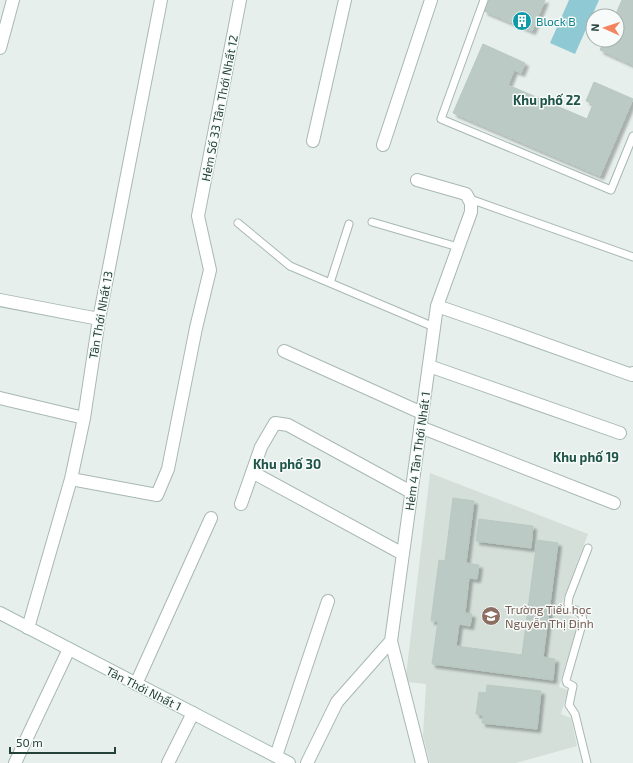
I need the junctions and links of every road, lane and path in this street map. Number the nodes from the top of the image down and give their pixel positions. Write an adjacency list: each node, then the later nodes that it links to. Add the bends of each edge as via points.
1 (13, 0): 7 (street)
2 (161, 0): 21 (street, Tân Thới Nhất 13)
3 (240, 0): 32 (street, Hẻm Số 33 Tân Thới Nhất 12, via 198,216 210,270 168,469 157,495)
4 (345, 0): 9 (street)
5 (431, 0): 10 (street)
6 (484, 0): 8 (lane, via 441,120 611,190)
7 (0, 48)
8 (633, 136)
9 (313, 141)
10 (384, 145)
11 (417, 180): 12 (street, via 466,194)
12 (470, 199): 16 (street, Hẻm 4 Tân Thới Nhất 1, via 471,212); 17 (lane)
13 (372, 222): 16 (lane)
14 (238, 223): 18 (lane, via 290,266)
15 (349, 224): 18 (lane)
16 (458, 247): 20 (street, Hẻm 4 Tân Thới Nhất 1)
17 (633, 257)
18 (330, 283): 22 (lane)
19 (0, 300): 21 (street)
20 (437, 306): 22 (street, Hẻm 4 Tân Thới Nhất 1); 25 (street)
21 (99, 319): 28 (street, Tân Thới Nhất 13)
22 (434, 328): 24 (street, Hẻm 4 Tân Thới Nhất 1)
23 (284, 351): 27 (street)
24 (429, 366): 27 (street, Hẻm 4 Tân Thới Nhất 1); 30 (street)
25 (633, 375)
26 (0, 398): 28 (street)
27 (422, 413): 29 (street, Hẻm 4 Tân Thới Nhất 1)
28 (84, 418): 32 (street, Tân Thới Nhất 13)
29 (420, 427): 33 (street, Hẻm 4 Tân Thới Nhất 1); 34 (street)
30 (620, 433)
31 (252, 472): 33 (street, via 261,447 275,423 288,425); 35 (street); 38 (street)
32 (71, 479): 41 (street, Tân Thới Nhất 13)
33 (412, 492): 38 (street, Hẻm 4 Tân Thới Nhất 1)
34 (614, 503)
35 (241, 504)
36 (211, 518): 44 (street)
37 (588, 548): 52 (lane, via 569,597 570,608 582,614 583,622 566,680 567,684 573,686 569,705 575,714)
38 (403, 554): 42 (street, Hẻm 4 Tân Thới Nhất 1)
39 (328, 600): 46 (street)
40 (0, 614): 41 (street, Tân Thới Nhất 1)
41 (28, 628): 43 (street, Tân Thới Nhất 1)
42 (391, 641): 50 (street, via 337,702); 51 (street, Hẻm 4 Tân Thới Nhất 1)
43 (69, 649): 44 (street, Tân Thới Nhất 1); 47 (street)
44 (136, 684): 45 (street, Tân Thới Nhất 1)
45 (193, 714): 46 (street, Tân Thới Nhất 1); 48 (street)
46 (276, 756): 49 (street, Tân Thới Nhất 1)
47 (15, 763)
48 (168, 763)
49 (289, 763)
50 (307, 763)
51 (422, 763)
52 (587, 763)

